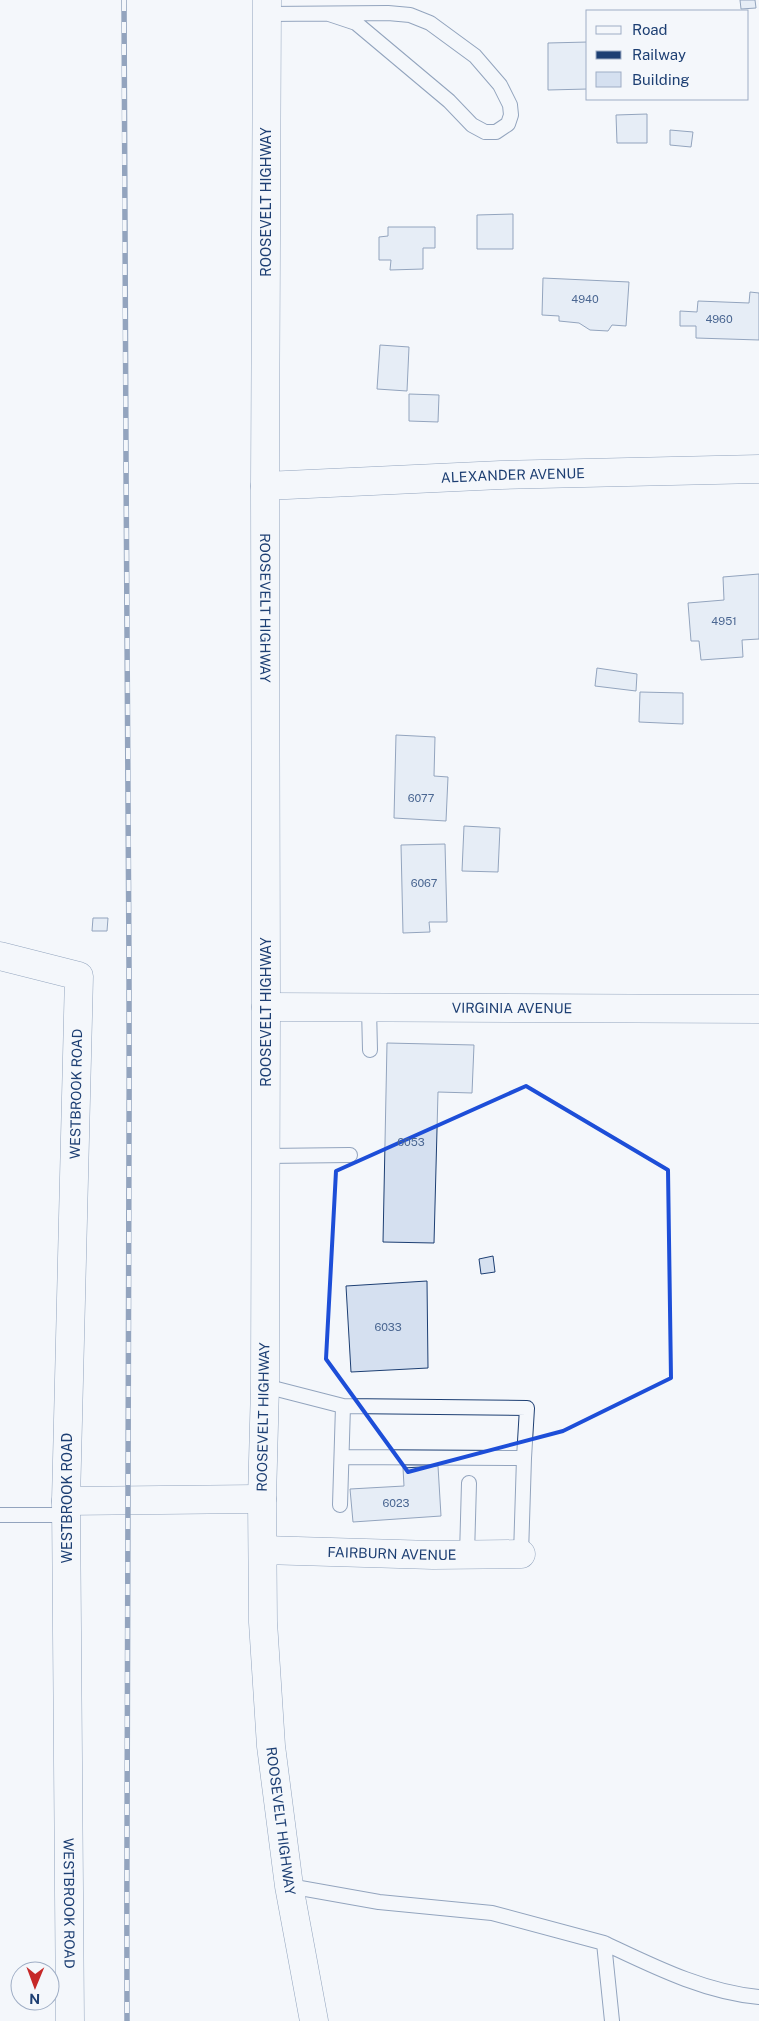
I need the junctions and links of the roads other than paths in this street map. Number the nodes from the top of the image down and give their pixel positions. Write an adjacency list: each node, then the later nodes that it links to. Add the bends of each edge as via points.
1 (267, 7): 2 (lane); 4 (street, ROOSEVELT HIGHWAY)
2 (330, 14): 2 (lane, via 410,15 430,24 475,56 500,85 510,105 508,124 496,132 485,132 472,125 449,101 356,23)
3 (759, 469): 4 (street, ALEXANDER AVENUE, via 501,475)
4 (265, 486): 6 (street, ROOSEVELT HIGHWAY)
5 (0, 956): 19 (street, WESTBROOK ROAD, via 79,976)
6 (266, 1007): 7 (street, VIRGINIA AVENUE); 11 (street, ROOSEVELT HIGHWAY)
7 (369, 1008): 8 (street, VIRGINIA AVENUE); 9 (lane)
8 (759, 1009)
9 (370, 1050)
10 (350, 1155): 11 (lane)
11 (266, 1156): 12 (street, ROOSEVELT HIGHWAY)
12 (265, 1386): 13 (lane); 17 (street, ROOSEVELT HIGHWAY)
13 (343, 1406): 14 (lane); 15 (lane, via 527,1408)
14 (342, 1457): 15 (lane); 18 (lane)
15 (524, 1458): 22 (lane)
16 (469, 1483): 23 (lane)
17 (262, 1499): 19 (street); 21 (street, ROOSEVELT HIGHWAY)
18 (340, 1505)
19 (66, 1508): 20 (lane); 27 (street, WESTBROOK ROAD)
20 (0, 1515)
21 (263, 1550): 23 (street, FAIRBURN AVENUE); 24 (street, ROOSEVELT HIGHWAY, via 263,1622 271,1746)
22 (521, 1554): 23 (street, FAIRBURN AVENUE)
23 (467, 1555)
24 (289, 1886): 25 (lane, via 379,1902 492,1913); 28 (street, ROOSEVELT HIGHWAY)
25 (604, 1942): 26 (lane, via 668,1973 739,1995); 29 (lane)
26 (759, 1997)
27 (70, 2021)
28 (314, 2021)
29 (612, 2021)

